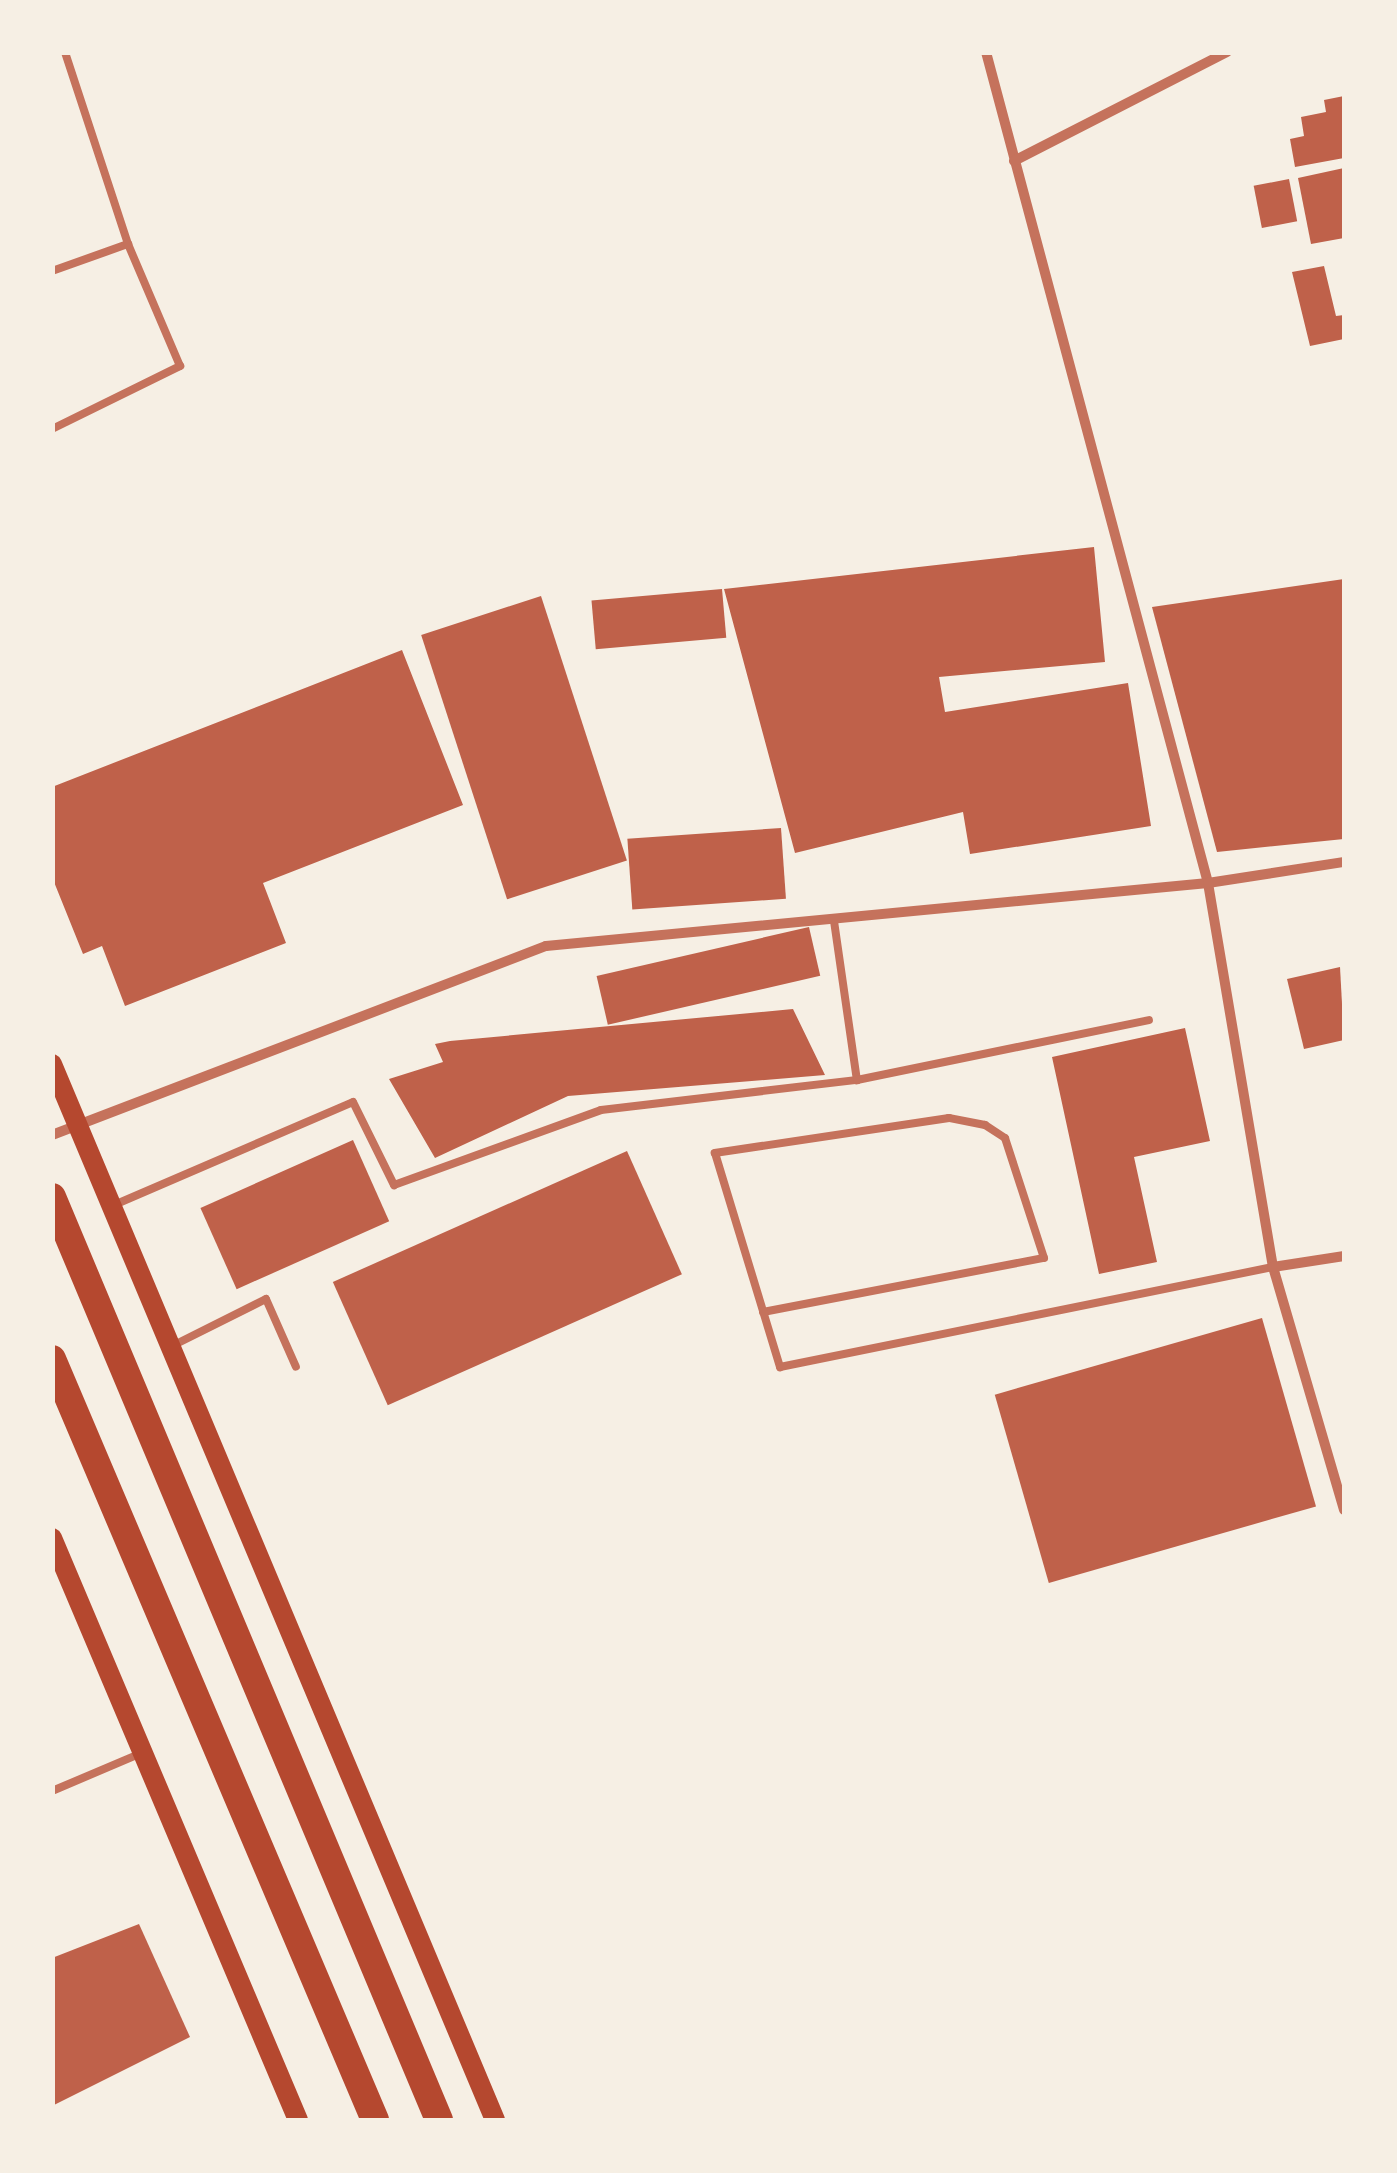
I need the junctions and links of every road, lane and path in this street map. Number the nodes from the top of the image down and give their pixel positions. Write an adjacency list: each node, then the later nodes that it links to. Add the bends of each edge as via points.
1 (65, 52): 5 (lane)
2 (986, 52): 4 (street)
3 (1227, 52): 4 (street)
4 (1014, 161): 9 (street)
5 (128, 244): 6 (lane); 7 (lane, via 180,366)
6 (52, 271)
7 (52, 429)
8 (1344, 862): 9 (street)
9 (1208, 883): 10 (street); 19 (street)
10 (834, 920): 13 (lane); 14 (street, via 546,946)
11 (1150, 1020): 13 (lane)
12 (52, 1064): 14 (main road)
13 (857, 1080): 17 (lane, via 601,1110 394,1185 353,1102)
14 (76, 1126): 15 (street); 17 (main road)
15 (52, 1135)
16 (52, 1197): 30 (highway)
17 (110, 1207): 21 (main road)
18 (1344, 1256): 19 (street)
19 (1273, 1267): 20 (lane, via 780,1367); 24 (street)
20 (763, 1312): 20 (lane, via 715,1153 949,1118 984,1124 1005,1138 1044,1258)
21 (168, 1348): 23 (lane, via 266,1298); 31 (main road)
22 (52, 1359): 29 (highway)
23 (296, 1367)
24 (1344, 1510)
25 (52, 1538): 26 (main road)
26 (139, 1754): 27 (lane); 28 (main road)
27 (52, 1791)
28 (298, 2120)
29 (375, 2120)
30 (439, 2120)
31 (495, 2120)

